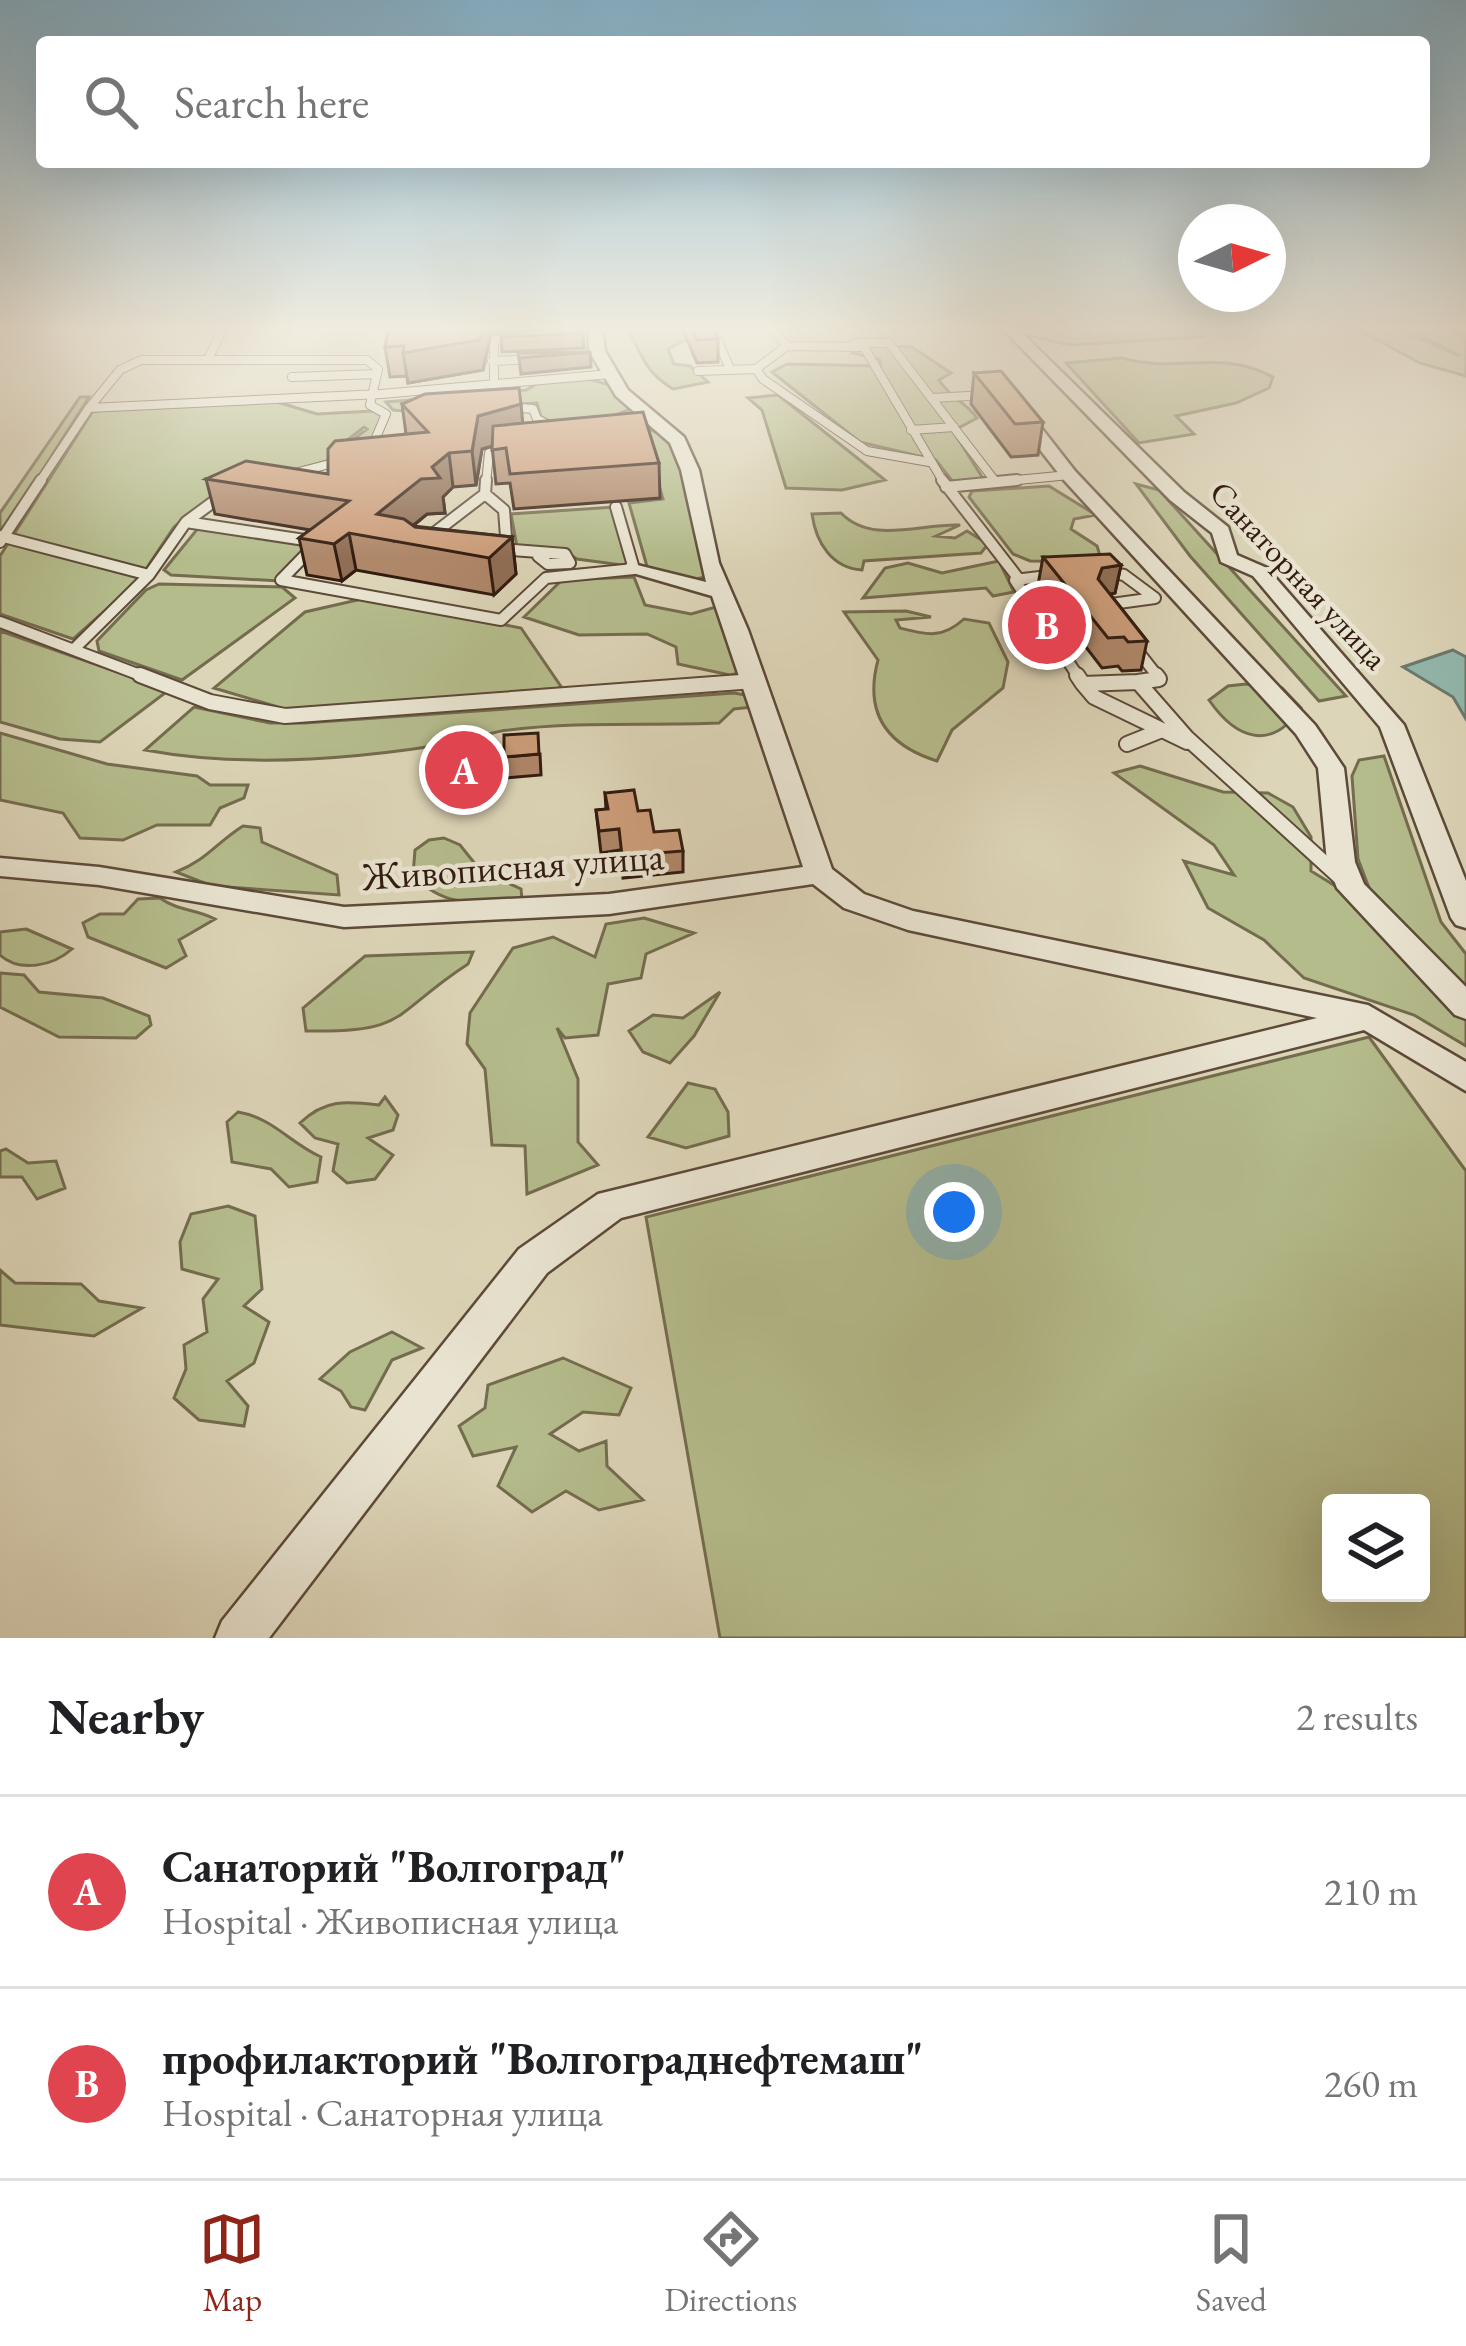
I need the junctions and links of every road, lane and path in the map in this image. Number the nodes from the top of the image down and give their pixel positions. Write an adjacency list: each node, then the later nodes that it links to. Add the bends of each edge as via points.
1 (92, 404): 10 (lane)
2 (161, 404): 10 (lane)
3 (370, 404): 13 (lane)
4 (632, 404): 39 (street, via 645,423 678,441)
5 (803, 404): 20 (lane, via 859,447)
6 (897, 404): 17 (lane)
7 (937, 404): 16 (lane)
8 (1012, 404): 21 (street)
9 (1086, 404): 51 (street, Санаторная улица, via 1221,531 1228,558 1260,572 1392,725)
10 (89, 408): 29 (lane)
11 (500, 408): 15 (lane, via 533,409)
12 (409, 412): 13 (lane)
13 (386, 414): 22 (lane, via 369,450)
14 (572, 427): 15 (lane)
15 (550, 428): 18 (lane)
16 (954, 428): 17 (lane); 23 (lane)
17 (911, 430): 20 (lane)
18 (540, 442)
19 (523, 445): 26 (lane, via 489,453)
20 (929, 462): 24 (lane)
21 (1069, 475): 23 (lane); 50 (street, via 1306,730 1330,768)
22 (272, 480)
23 (995, 482): 24 (lane)
24 (946, 487): 38 (lane)
25 (229, 492): 28 (lane)
26 (485, 494): 31 (lane, via 507,511); 32 (lane, via 416,547)
27 (616, 506): 34 (lane, via 634,569)
28 (186, 522): 34 (lane, via 318,542 281,580 501,620 545,578); 37 (lane)
29 (1, 538): 37 (lane)
30 (485, 546): 31 (lane)
31 (512, 551): 33 (lane); 34 (lane)
32 (422, 554)
33 (496, 566)
34 (624, 570): 39 (street)
35 (1089, 572): 43 (lane, via 1113,570 1152,591 1155,598 1102,605 1160,679)
36 (1065, 574): 38 (lane)
37 (149, 575): 41 (lane)
38 (1018, 578): 44 (lane)
39 (721, 592): 42 (street)
40 (0, 622): 41 (lane)
41 (74, 649): 42 (lane, via 210,702 285,716)
42 (754, 681): 49 (street)
43 (1138, 682): 44 (lane); 47 (lane)
44 (1083, 684): 45 (lane)
45 (1162, 730): 46 (lane); 47 (lane)
46 (1127, 744)
47 (1196, 746): 50 (lane)
48 (0, 867): 49 (street, Живописная улица, via 344,917 609,904)
49 (819, 874): 53 (street, via 854,902 908,920)
50 (1351, 887): 52 (street)
51 (1466, 918)
52 (1466, 1007)
53 (1367, 1017): 54 (street); 55 (street, via 611,1205 533,1261)
54 (1466, 1078)
55 (238, 1638)

